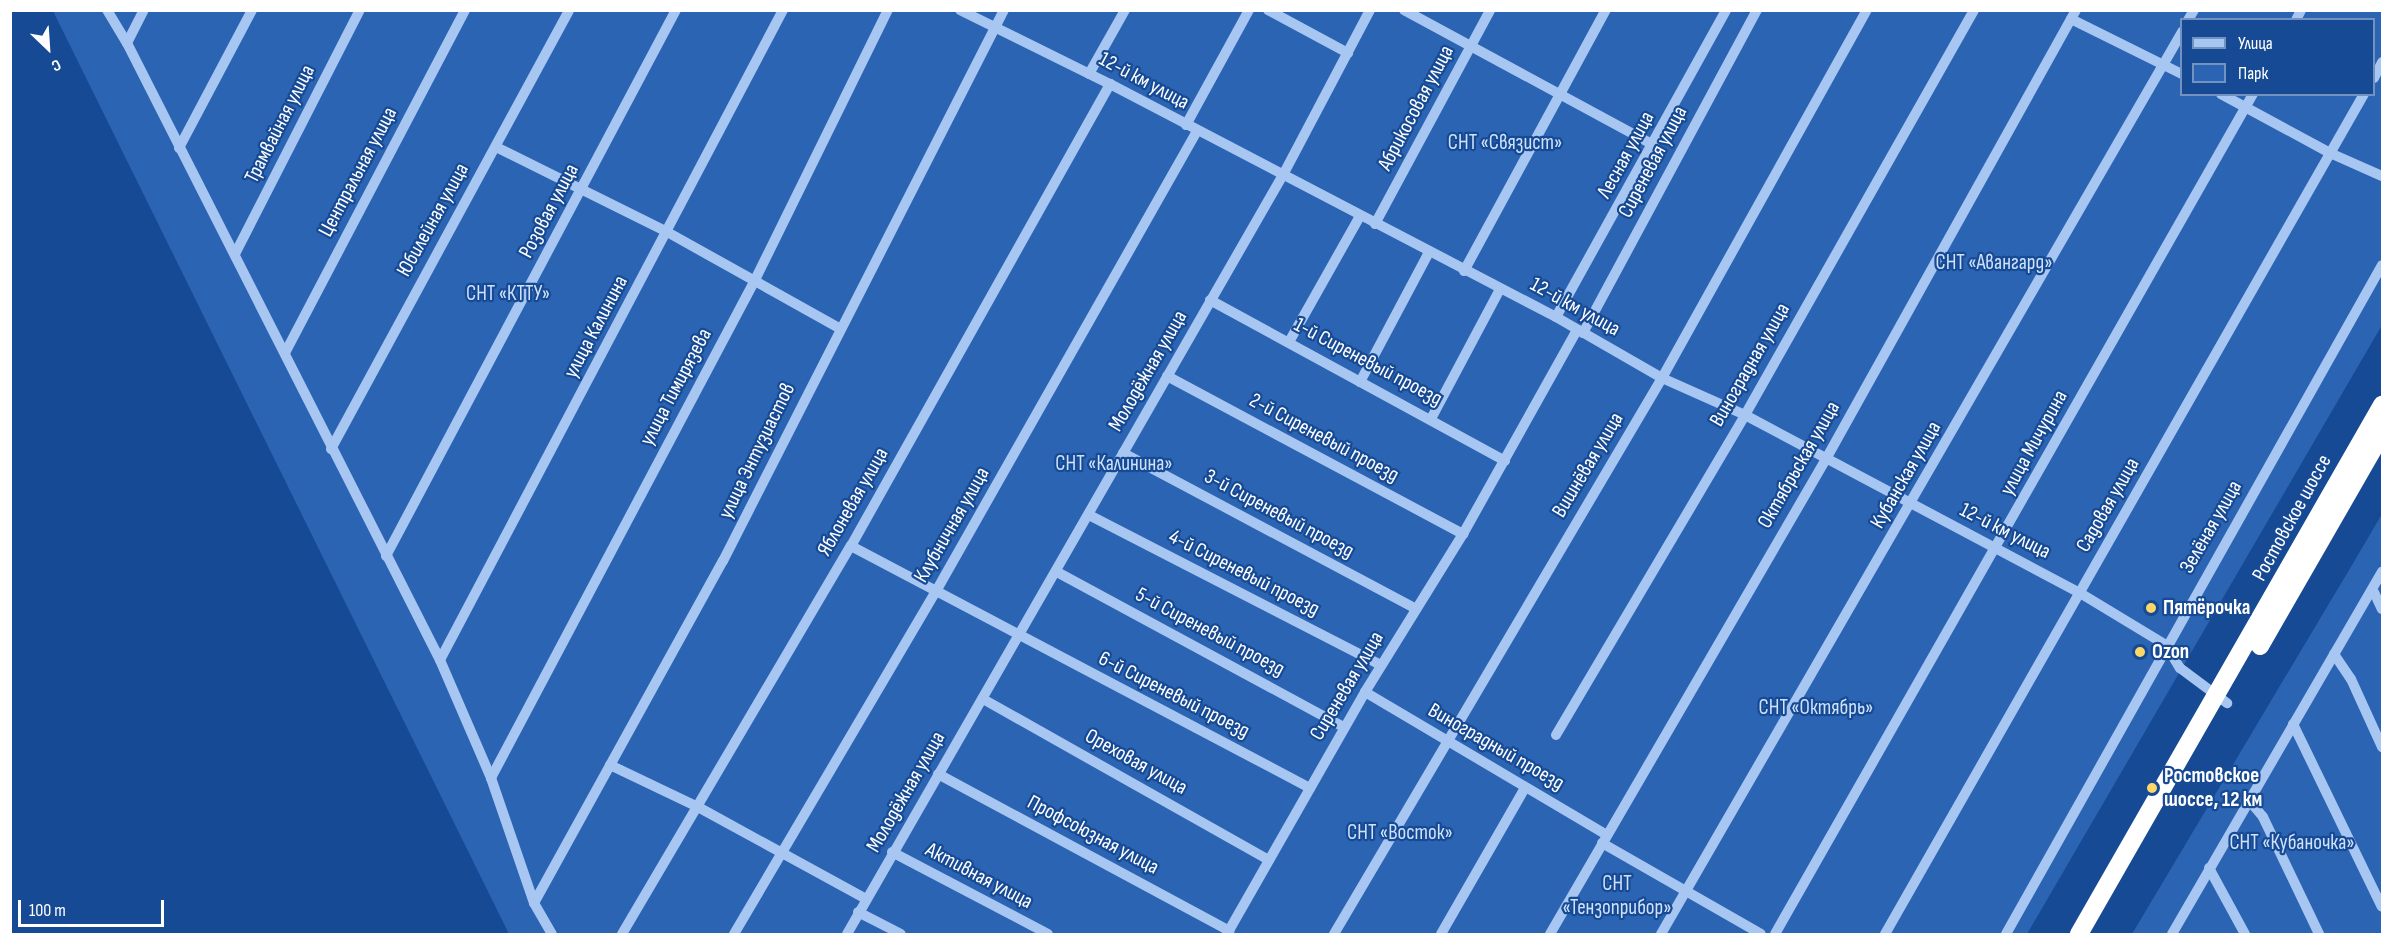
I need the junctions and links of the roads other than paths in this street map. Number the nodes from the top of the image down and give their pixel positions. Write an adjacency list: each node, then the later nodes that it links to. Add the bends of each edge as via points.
1 (107, 10): 27 (street)
2 (144, 10): 27 (street)
3 (252, 10): 43 (street)
4 (360, 10): 52 (street, Трамвайная улица)
5 (465, 10): 62 (street, Центральная улица)
6 (569, 10): 42 (street, Юбилейная улица)
7 (676, 10): 47 (street, Розовая улица)
8 (783, 10): 50 (street, улица Калинина)
9 (888, 10): 55 (street, улица Тимирязева)
10 (960, 10): 23 (street, 12-й км улица)
11 (1004, 10): 25 (street, улица Энтузиастов)
12 (1125, 10): 32 (street)
13 (1249, 10): 39 (street)
14 (1268, 10): 29 (street)
15 (1370, 10): 29 (street, Молодёжная улица)
16 (1404, 10): 28 (street)
17 (1490, 10): 28 (street, Абрикосовая улица)
18 (1606, 10): 34 (street)
19 (1726, 10): 41 (street, Лесная улица)
20 (1757, 10): 60 (street, Сиреневая улица)
21 (1868, 10): 64 (street, Вишнёвая улица)
22 (1974, 10): 67 (street, Виноградная улица)
23 (973, 14): 25 (street, 12-й км улица)
24 (2073, 15): 30 (street); 72 (street, Октябрьская улица)
25 (994, 30): 32 (street, 12-й км улица); 59 (street, улица Энтузиастов)
26 (2180, 34): 30 (street, Кубанская улица)
27 (127, 43): 43 (street)
28 (1472, 45): 34 (street); 49 (street, Абрикосовая улица)
29 (1348, 53): 45 (street, Молодёжная улица)
30 (2163, 64): 31 (street); 74 (street, Кубанская улица)
31 (2180, 73)
32 (1089, 74): 33 (street, 12-й км улица)
33 (1110, 84): 39 (street, 12-й км улица); 77 (street, Яблоневая улица)
34 (1560, 96): 41 (street); 54 (street)
35 (2225, 96): 38 (street)
36 (2252, 96): 38 (street, улица Мичурина)
37 (2363, 96): 44 (street, Садовая улица)
38 (2246, 107): 44 (street); 78 (street, улица Мичурина)
39 (1186, 125): 40 (street, 12-й км улица)
40 (1197, 131): 45 (street, 12-й км улица); 83 (street, Клубничная улица)
41 (1654, 146): 58 (street, Лесная улица)
42 (496, 147): 47 (street); 70 (street, Юбилейная улица)
43 (180, 148): 52 (street)
44 (2330, 153): 46 (street); 84 (street, Садовая улица)
45 (1283, 176): 48 (street, 12-й км улица); 57 (street, Молодёжная улица)
46 (2382, 176)
47 (582, 191): 50 (street); 79 (street, Розовая улица)
48 (1360, 216): 49 (street, 12-й км улица); 61 (street)
49 (1375, 224): 51 (street, 12-й км улица)
50 (669, 233): 55 (street); 90 (street, улица Калинина)
51 (1429, 252): 54 (street, 12-й км улица); 65 (street)
52 (235, 254): 62 (street)
53 (2382, 265): 88 (street, Зелёная улица)
54 (1464, 271): 56 (street, 12-й км улица)
55 (754, 282): 59 (street); 102 (street, улица Тимирязева)
56 (1500, 289): 58 (street, 12-й км улица); 68 (street)
57 (1210, 300): 61 (street, 1-й Сиреневый проезд); 63 (street, Молодёжная улица)
58 (1556, 317): 60 (street, 12-й км улица)
59 (839, 328): 100 (street, улица Энтузиастов, via 723,561)
60 (1580, 331): 64 (street, 12-й км улица); 73 (street, Сиреневая улица)
61 (1289, 342): 65 (street, 1-й Сиреневый проезд)
62 (285, 352): 70 (street)
63 (1167, 376): 71 (street, Молодёжная улица); 76 (street, 2-й Сиреневый проезд)
64 (1662, 378): 67 (street, 12-й км улица); 98 (street, Вишнёвая улица)
65 (1360, 382): 68 (street, 1-й Сиреневый проезд)
66 (2382, 405): 94 (highway, Ростовское шоссе)
67 (1745, 415): 72 (street, 12-й км улица); 97 (street, Виноградная улица)
68 (1432, 417): 73 (street, 1-й Сиреневый проезд)
69 (2382, 434): 94 (highway, Ростовское шоссе)
70 (331, 449): 79 (street)
71 (1124, 453): 75 (street, Молодёжная улица); 85 (street, 3-й Сиреневый проезд)
72 (1826, 459): 74 (street, 12-й км улица); 107 (street, Октябрьская улица)
73 (1505, 461): 76 (street, Сиреневая улица)
74 (1912, 505): 78 (street, 12-й км улица); 112 (street, Кубанская улица)
75 (1089, 515): 80 (street, Молодёжная улица); 91 (street, 4-й Сиреневый проезд)
76 (1463, 534): 85 (street, Сиреневая улица)
77 (851, 546): 83 (street, 6-й Сиреневый проезд); 106 (street, Яблоневая улица)
78 (1997, 549): 84 (street, 12-й км улица); 129 (street, улица Мичурина)
79 (386, 556): 90 (street)
80 (1057, 572): 87 (street, Молодёжная улица); 96 (street, 5-й Сиреневый проезд)
81 (2382, 572): 82 (street)
82 (2373, 590): 86 (street); 89 (street)
83 (935, 593): 87 (street, 6-й Сиреневый проезд); 109 (street, Клубничная улица)
84 (2080, 593): 88 (street, 12-й км улица); 130 (street, Садовая улица)
85 (1416, 609): 91 (street, Сиреневая улица)
86 (2382, 609)
87 (1020, 638): 93 (street, Молодёжная улица); 103 (street, 6-й Сиреневый проезд)
88 (2166, 645): 94 (street, via 2181,668); 131 (street, Зелёная улица)
89 (2334, 654): 95 (street); 99 (street)
90 (440, 660): 102 (street)
91 (1381, 665): 92 (street, Сиреневая улица)
92 (1365, 692): 96 (street, Сиреневая улица); 98 (street, Виноградный проезд)
93 (983, 699): 101 (street, Молодёжная улица); 110 (street, Ореховая улица)
94 (2222, 700): 132 (highway, Ростовское шоссе); 133 (highway, Ростовское шоссе)
95 (2293, 724): 105 (street); 115 (street)
96 (1344, 727): 103 (street, Сиреневая улица)
97 (1556, 735)
98 (1447, 742): 104 (street, Виноградный проезд); 124 (street, Вишнёвая улица)
99 (2382, 747)
100 (610, 765): 106 (street); 114 (street, улица Энтузиастов)
101 (938, 774): 108 (street, Молодёжная улица); 117 (street, Профсоюзная улица)
102 (491, 778): 114 (street)
103 (1310, 788): 110 (street, Сиреневая улица)
104 (1525, 788): 107 (street, Виноградный проезд); 125 (street)
105 (2248, 799): 111 (street); 136 (street, via 2263,817)
106 (698, 807): 109 (street); 119 (street, Яблоневая улица)
107 (1604, 839): 112 (street, Виноградный проезд); 126 (street, Октябрьская улица)
108 (892, 852): 113 (street, Молодёжная улица); 123 (street, Активная улица)
109 (782, 854): 113 (street); 120 (street, Клубничная улица)
110 (1269, 860): 117 (street, Сиреневая улица)
111 (2209, 868): 134 (street); 135 (street)
112 (1687, 891): 127 (street, Кубанская улица); 128 (street, Виноградный проезд)
113 (866, 899): 116 (street, Молодёжная улица)
114 (534, 903): 118 (street)
115 (2382, 907)
116 (858, 912): 121 (street, Молодёжная улица); 122 (street)
117 (1228, 933)
118 (552, 934)
119 (622, 934)
120 (734, 934)
121 (847, 934)
122 (901, 934)
123 (1048, 934)
124 (1334, 934)
125 (1441, 934)
126 (1550, 934)
127 (1661, 934)
128 (1761, 934)
129 (1775, 934)
130 (1885, 934)
131 (2006, 934)
132 (2079, 934)
133 (2093, 934)
134 (2172, 934)
135 (2244, 934)
136 (2319, 934)

